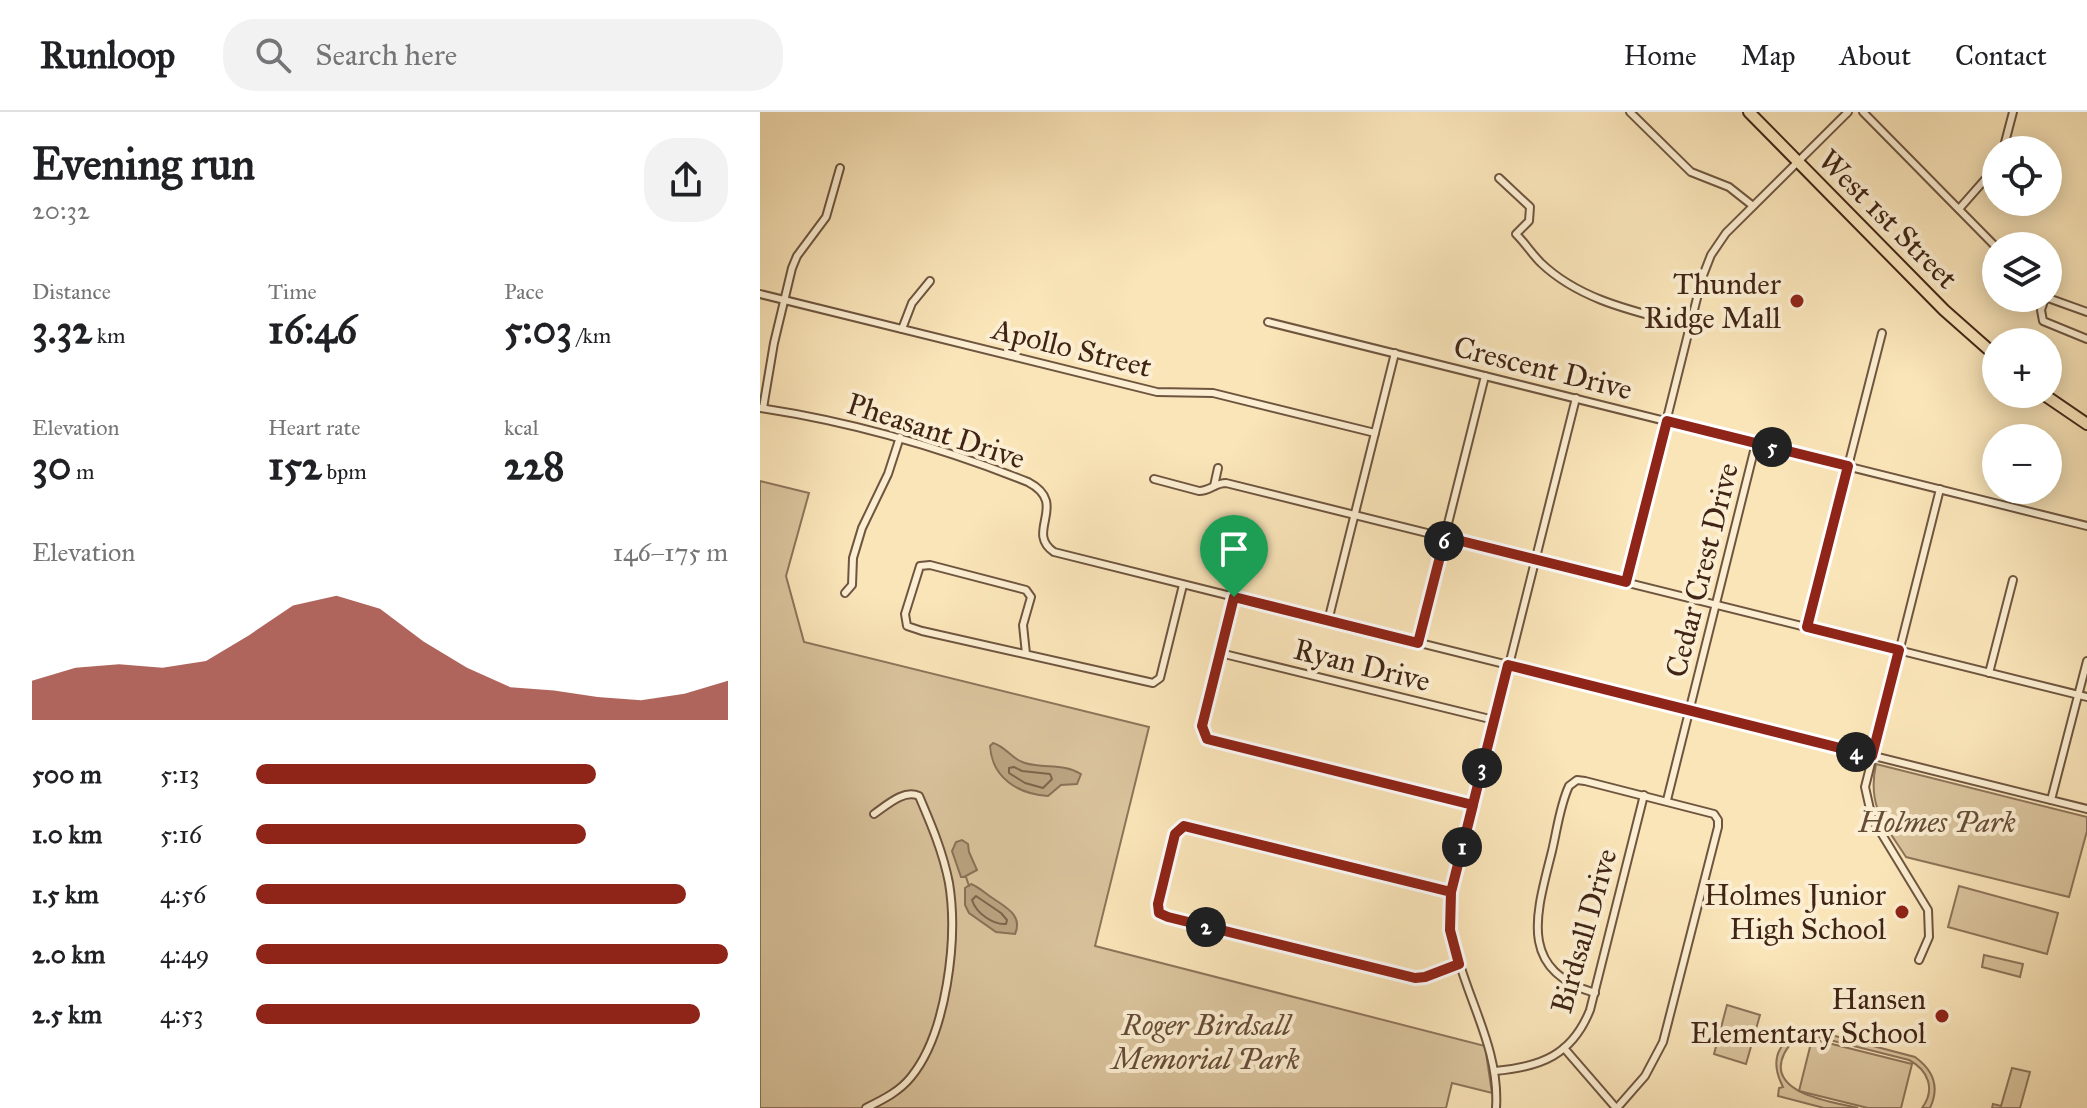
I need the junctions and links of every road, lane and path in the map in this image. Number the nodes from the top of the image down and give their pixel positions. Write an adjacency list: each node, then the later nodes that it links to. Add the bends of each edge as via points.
1 (1630, 112): 11 (street, via 1691,172 1729,187)
2 (1749, 112): 7 (main road, West 1st Street)
3 (1848, 112): 7 (street)
4 (1863, 112): 12 (street)
5 (2013, 112): 6 (street)
6 (2007, 136)
7 (1799, 162): 11 (street); 25 (main road, West 1st Street)
8 (840, 168): 16 (street, via 831,206 797,256)
9 (1499, 178): 21 (street, via 1530,207 1529,221 1516,234 1542,264 1594,297)
10 (1982, 183): 12 (street)
11 (1753, 206): 21 (street, via 1711,255)
12 (1959, 209): 13 (street)
13 (1982, 233)
14 (930, 281): 22 (street, via 912,303)
15 (760, 294): 16 (street, Apollo Street)
16 (784, 300): 22 (street, Apollo Street); 30 (street)
17 (2062, 303): 19 (street)
18 (2041, 312): 24 (street, via 2043,321)
19 (2087, 312)
20 (1268, 322): 26 (street, Crescent Drive)
21 (1690, 326): 31 (street)
22 (902, 329): 33 (street, Apollo Street, via 1157,392 1213,393)
23 (1882, 333): 36 (street)
24 (2087, 339)
25 (1982, 344)
26 (1395, 353): 27 (street, Crescent Drive); 33 (street)
27 (1485, 376): 28 (street, Crescent Drive); 43 (street)
28 (1576, 398): 31 (street, Crescent Drive); 44 (street)
29 (2062, 407): 32 (main road)
30 (761, 408): 34 (street, Pheasant Drive)
31 (1667, 421): 35 (street, Crescent Drive); 46 (street)
32 (2087, 424)
33 (1375, 433): 41 (street)
34 (900, 437): 47 (street, Pheasant Drive, via 1037,487 1048,504 1045,544 1054,552); 48 (street, via 862,528 852,585)
35 (1756, 443): 36 (street, Crescent Drive); 50 (street, Cedar Crest Drive)
36 (1848, 466): 40 (street, Crescent Drive); 52 (street)
37 (1218, 468): 39 (street)
38 (1154, 479): 39 (street, via 1199,491)
39 (1214, 486): 41 (street, via 1226,483)
40 (1940, 489): 42 (street, Crescent Drive); 54 (street)
41 (1354, 515): 43 (street); 51 (street)
42 (2087, 526)
43 (1445, 537): 44 (street); 53 (street)
44 (1535, 560): 46 (street); 58 (street)
45 (2013, 580): 59 (street)
46 (1626, 582): 50 (street)
47 (1183, 585): 49 (street); 56 (street, via 1157,682)
48 (845, 593)
49 (1234, 597): 51 (street); 55 (street)
50 (1716, 605): 52 (street); 62 (street, Cedar Crest Drive)
51 (1328, 621): 53 (street)
52 (1807, 627): 54 (street)
53 (1418, 643): 58 (street)
54 (1899, 650): 59 (street); 64 (street)
55 (1220, 653): 63 (street, Ryan Drive); 68 (street, via 1202,726 1203,735 1212,741)
56 (1026, 654): 56 (street, via 1023,625 1031,597 1026,590 920,566 905,614 907,626)
57 (2087, 661): 60 (street)
58 (1508, 665): 62 (street); 63 (street)
59 (1989, 673): 60 (street)
60 (2078, 695): 61 (street); 67 (street)
61 (2087, 697)
62 (1689, 711): 64 (street); 66 (street, Cedar Crest Drive)
63 (1494, 720): 68 (street)
64 (1872, 756): 67 (street); 72 (street, via 1865,787 1869,810 1930,918)
65 (1644, 795): 66 (street); 74 (street, Birdsall Drive); 74 (street, via 1577,780 1569,786 1537,909 1537,935 1545,959 1570,984)
66 (1667, 800): 79 (street, via 1710,811 1718,827 1667,1031 1651,1066)
67 (2051, 800): 69 (street)
68 (1473, 805): 71 (street)
69 (2087, 809)
70 (874, 814): 77 (street, via 904,795 919,796 943,858 953,934 945,992 921,1062 896,1092)
71 (1451, 892): 73 (street, via 1450,930); 73 (street, via 1184,826 1175,834 1157,908 1168,917 1415,978)
72 (1919, 960)
73 (1459, 964): 76 (street)
74 (1595, 993): 75 (street, Birdsall Drive, via 1582,1026)
75 (1564, 1048): 76 (street, Birdsall Drive, via 1536,1065); 79 (street)
76 (1495, 1071): 78 (street)
77 (866, 1108)
78 (1496, 1108)
79 (1617, 1108)

